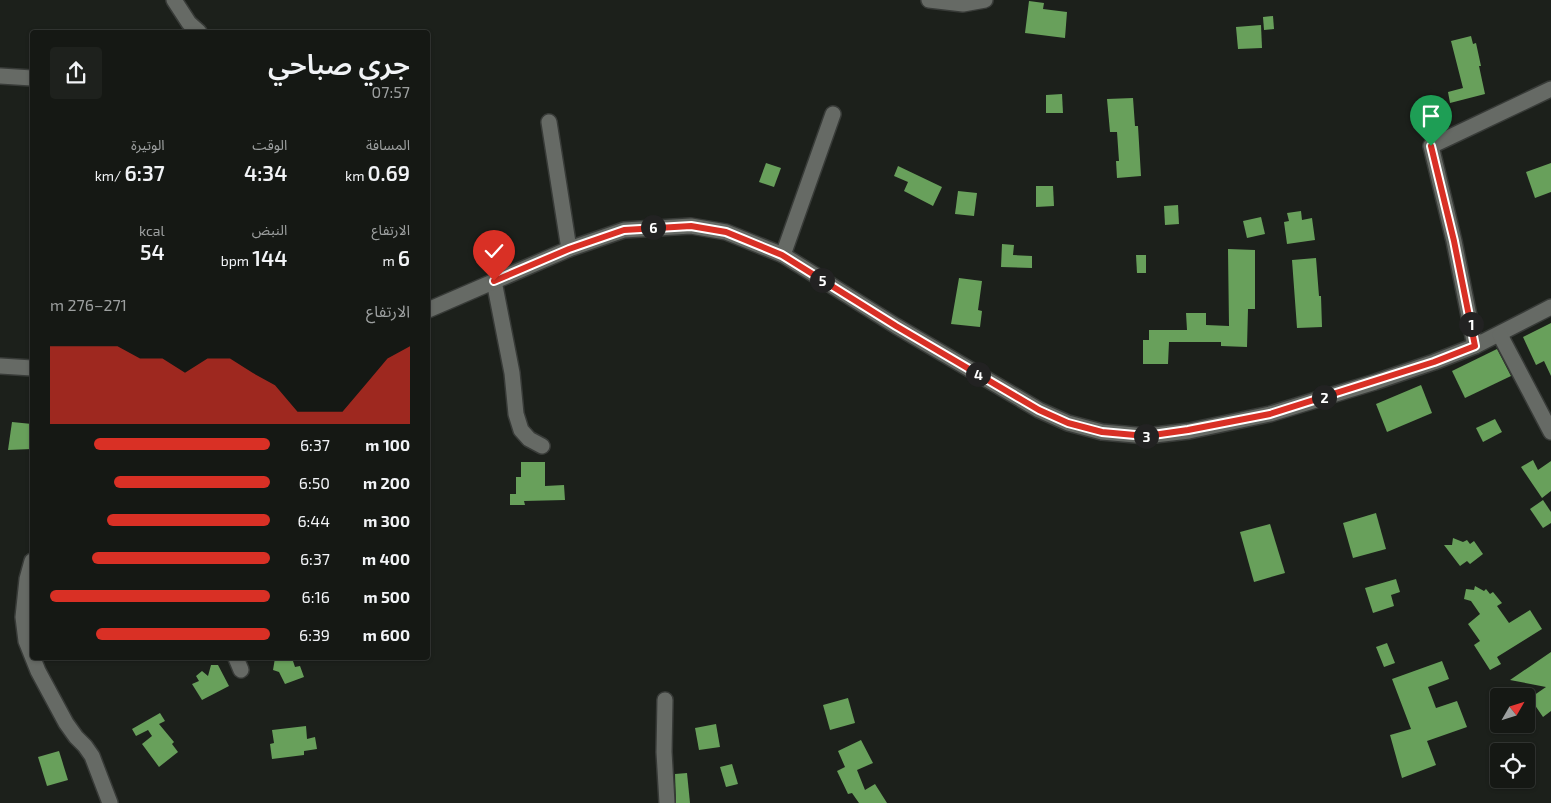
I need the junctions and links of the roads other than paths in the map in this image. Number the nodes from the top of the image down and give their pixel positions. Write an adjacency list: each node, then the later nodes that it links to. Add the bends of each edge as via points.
1 (174, 0): 4 (street)
2 (928, 0): 3 (street, via 964,4)
3 (985, 0)
4 (197, 30)
5 (0, 76): 6 (street)
6 (30, 78)
7 (1551, 89): 16 (street, via 1431,146)
8 (833, 114): 11 (street)
9 (549, 122): 10 (street)
10 (569, 249): 11 (street, via 624,230 691,226 726,232); 12 (street)
11 (782, 255): 16 (street, via 1039,410 1068,423 1102,432 1146,436 1270,414)
12 (494, 281): 14 (street); 20 (street, via 520,430)
13 (1551, 308): 15 (street)
14 (430, 309)
15 (1500, 335): 16 (street); 19 (street)
16 (1475, 346)
17 (0, 366): 18 (street)
18 (30, 368)
19 (1551, 432)
20 (542, 446)
21 (30, 569): 22 (street, via 23,617)
22 (30, 652)
23 (33, 660): 25 (street, via 66,723 92,756)
24 (665, 700): 26 (street)
25 (110, 803)
26 (667, 803)

